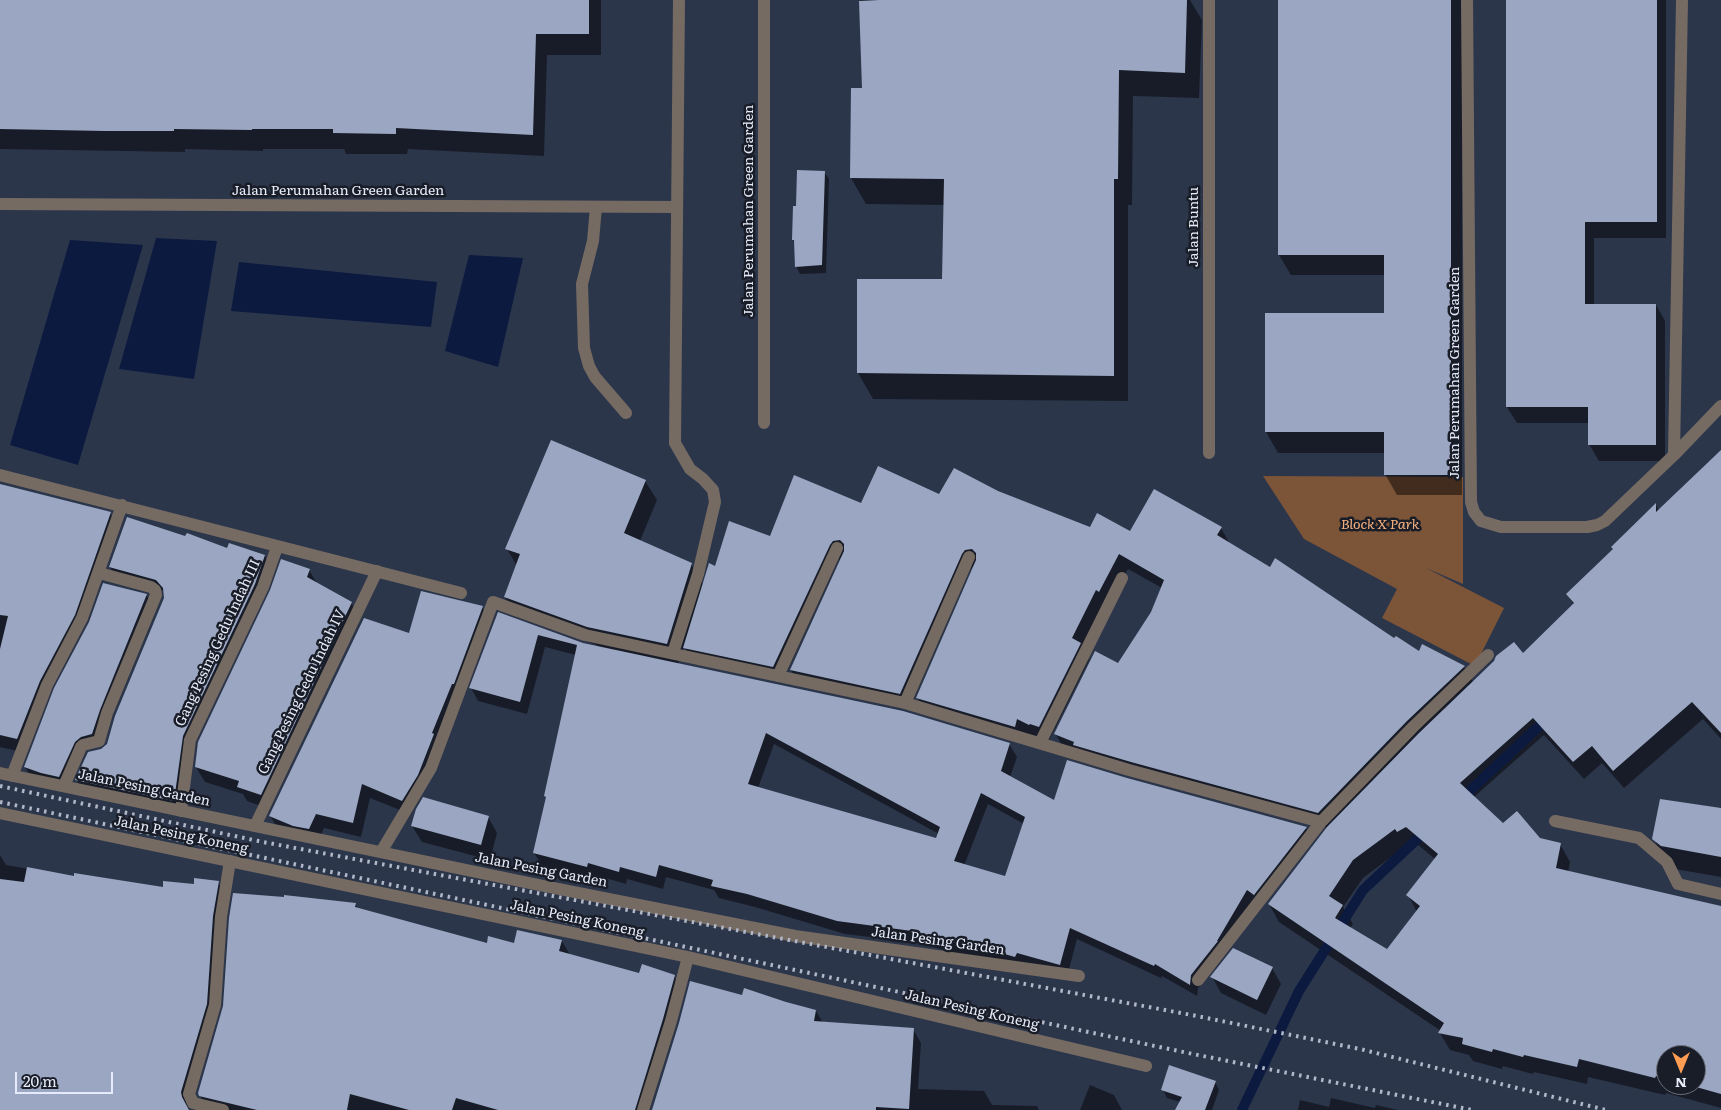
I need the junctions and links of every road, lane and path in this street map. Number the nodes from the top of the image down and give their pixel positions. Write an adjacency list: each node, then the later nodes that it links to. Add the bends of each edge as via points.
1 (679, 0): 8 (street)
2 (764, 0): 11 (street, Jalan Perumahan Green Garden)
3 (1209, 0): 12 (street, Jalan Buntu)
4 (1467, 0): 13 (street, Jalan Perumahan Green Garden, via 1471,502 1474,512 1481,521 1501,527 1597,525)
5 (1682, 0): 13 (street)
6 (0, 204): 7 (street, Jalan Perumahan Green Garden)
7 (596, 207): 8 (street, Jalan Perumahan Green Garden); 10 (street, via 582,284 584,348 595,377)
8 (677, 207): 23 (street, via 675,443 690,469 713,490 716,502)
9 (1721, 406): 13 (street, Jalan Perumahan Green Garden)
10 (626, 412)
11 (764, 423)
12 (1209, 453)
13 (1674, 455)
14 (0, 474): 15 (street)
15 (122, 505): 16 (street); 20 (street)
16 (278, 547): 19 (street); 30 (street, Gang Pesing Gedu Indah III, via 263,587 190,740)
17 (837, 548): 25 (street)
18 (969, 557): 26 (street)
19 (377, 571): 22 (street); 34 (street, Gang Pesing Gedu Indah IV)
20 (99, 573): 28 (street, via 76,631); 29 (street, via 151,587 156,595 107,713 99,741 80,747)
21 (1122, 578): 27 (street)
22 (460, 593)
23 (673, 653): 25 (street); 35 (street, via 585,635 493,602 431,768)
24 (1488, 656): 33 (street, via 1413,727)
25 (778, 676): 26 (street)
26 (905, 703): 27 (street)
27 (1040, 743): 33 (street)
28 (6, 774): 29 (street, Jalan Pesing Garden)
29 (64, 786): 30 (street, Jalan Pesing Garden)
30 (181, 811): 34 (street, Jalan Pesing Garden)
31 (0, 813): 36 (street, Jalan Pesing Koneng)
32 (1555, 821): 37 (street, via 1639,838 1666,862 1678,884)
33 (1321, 822): 40 (street)
34 (255, 826): 35 (street, Jalan Pesing Garden)
35 (380, 852): 39 (street, Jalan Pesing Garden, via 795,936)
36 (230, 861): 38 (street, Jalan Pesing Koneng); 42 (street, via 221,917 215,1005 190,1094 193,1103)
37 (1721, 894)
38 (688, 957): 41 (street, Jalan Pesing Koneng); 43 (street)
39 (1079, 976)
40 (1198, 980)
41 (1146, 1066)
42 (223, 1110)
43 (643, 1110)

